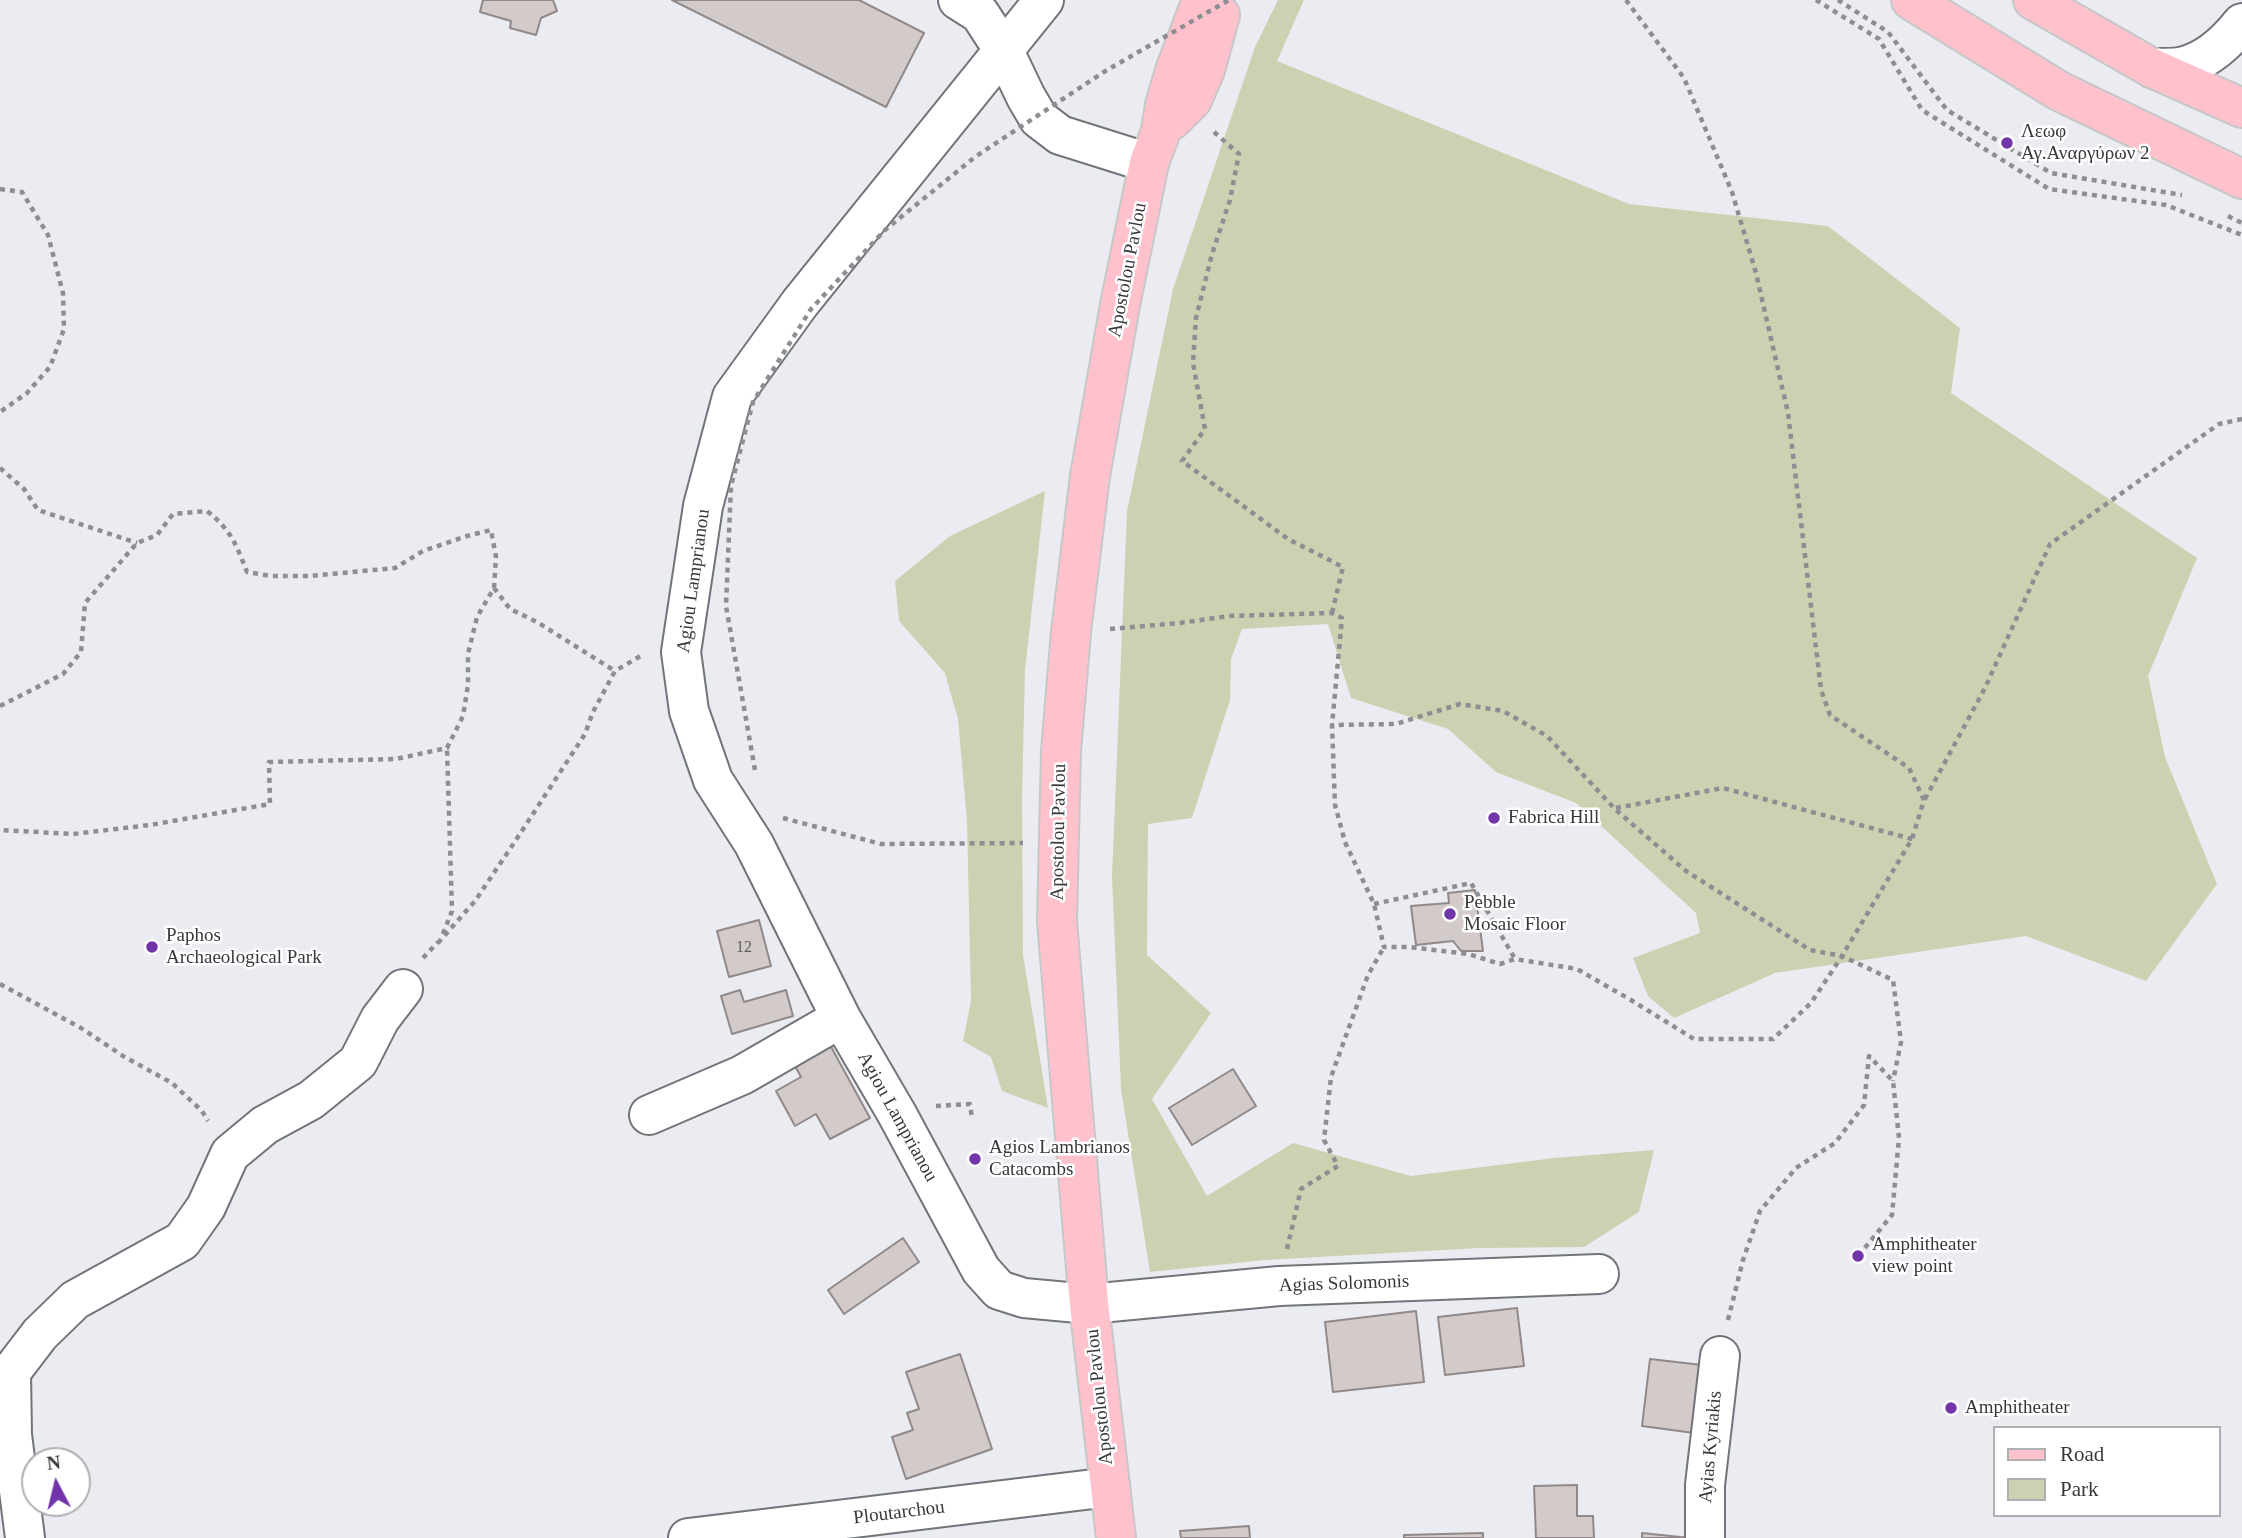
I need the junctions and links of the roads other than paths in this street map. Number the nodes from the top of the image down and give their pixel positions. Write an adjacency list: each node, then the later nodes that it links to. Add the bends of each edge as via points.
1 (958, 0): 8 (street, via 980,14)
2 (1044, 0): 8 (street, Agiou Lamprianou)
3 (1202, 0): 11 (main road, Apostolou Pavlou, via 1176,68)
4 (1227, 0): 11 (main road, via 1192,100)
5 (1911, 0): 12 (main road, via 2059,90)
6 (2033, 0): 9 (main road)
7 (2242, 23): 9 (street, via 2208,55 2181,67)
8 (1004, 51): 11 (street, via 1039,119 1060,135); 14 (street, Agiou Lamprianou, via 800,303 732,397 703,506 681,652 689,712 713,780 754,844)
9 (2152, 68): 10 (main road)
10 (2242, 108)
11 (1155, 147): 17 (main road, Apostolou Pavlou, via 1120,305 1090,476 1061,751 1057,920)
12 (2242, 179)
13 (402, 989): 20 (street, via 358,1062 230,1154 206,1207 182,1241 75,1300 11,1372 12,1435)
14 (841, 1018): 15 (street, via 742,1074); 17 (street, Agiou Lamprianou, via 981,1270 999,1290 1024,1298)
15 (649, 1115)
16 (1599, 1275): 17 (street, Agias Solomonis, via 1279,1286)
17 (1089, 1304): 19 (main road, Apostolou Pavlou)
18 (1720, 1356): 23 (street, Ayias Kyriakis, via 1705,1485)
19 (1110, 1487): 21 (street, Ploutarchou); 22 (main road, Apostolou Pavlou)
20 (25, 1538)
21 (688, 1538)
22 (1116, 1538)
23 (1705, 1538)

